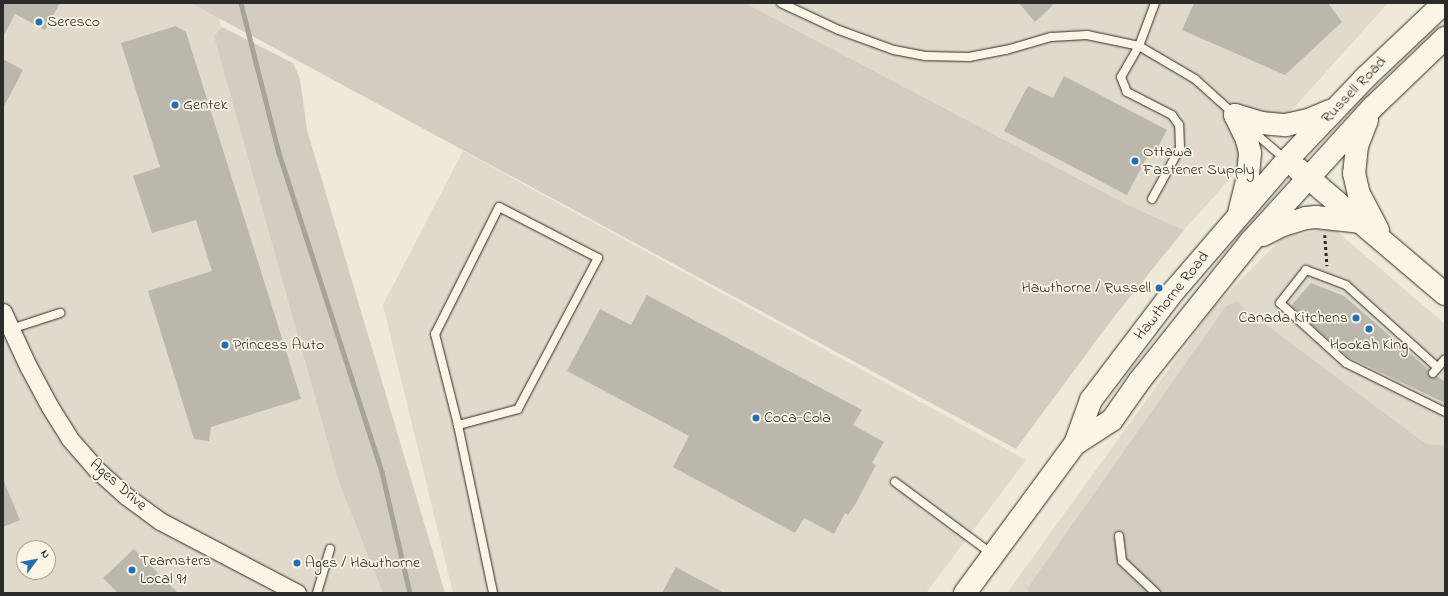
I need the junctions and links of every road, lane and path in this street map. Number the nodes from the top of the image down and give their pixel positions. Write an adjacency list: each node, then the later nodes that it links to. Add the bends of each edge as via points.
1 (781, 3): 5 (lane, via 839,30 887,48 926,56 969,57 1051,37 1087,35)
2 (1155, 3): 5 (lane)
3 (1444, 3): 7 (main road, Russell Road, via 1413,30)
4 (1445, 38): 6 (main road, Russell Road)
5 (1139, 46): 8 (lane, via 1195,79); 11 (lane, via 1121,77 1127,92 1172,115 1179,125 1180,148)
6 (1373, 107): 10 (main road, Russell Road); 16 (main road, via 1357,146 1354,173 1359,194)
7 (1337, 108): 8 (main road, via 1311,119 1286,125 1261,123); 9 (main road, Russell Road)
8 (1235, 115): 9 (lane); 12 (main road, via 1247,140 1250,162)
9 (1287, 160): 10 (main road); 12 (main road, Hawthorne Road)
10 (1309, 178): 13 (main road); 15 (main road, Hawthorne Road)
11 (1152, 199)
12 (1239, 215): 25 (main road, Hawthorne Road, via 1173,292 1091,400)
13 (1362, 222): 15 (main road, via 1306,218 1283,225); 16 (main road)
14 (1324, 227): 17 (path)
15 (1251, 241): 25 (main road, Hawthorne Road, via 1140,380 1112,420)
16 (1386, 243): 18 (main road)
17 (1329, 278): 22 (lane, via 1346,285 1435,370); 23 (lane, via 1306,270 1280,303 1346,363 1419,394)
18 (1445, 294)
19 (3, 312): 21 (street, Ages Drive)
20 (60, 313): 21 (lane)
21 (7, 331): 30 (street, Ages Drive, via 65,431 96,469 126,496 160,521)
22 (1445, 359)
23 (1445, 412)
24 (458, 424): 24 (lane, via 435,334 499,207 598,258 518,409); 32 (lane)
25 (1075, 444): 29 (main road, Hawthorne Road)
26 (894, 482): 29 (lane)
27 (1118, 536): 34 (lane, via 1122,561)
28 (330, 548): 31 (lane)
29 (993, 555): 33 (main road, Hawthorne Road)
30 (297, 593)
31 (317, 593)
32 (493, 593)
33 (965, 593)
34 (1156, 593)

